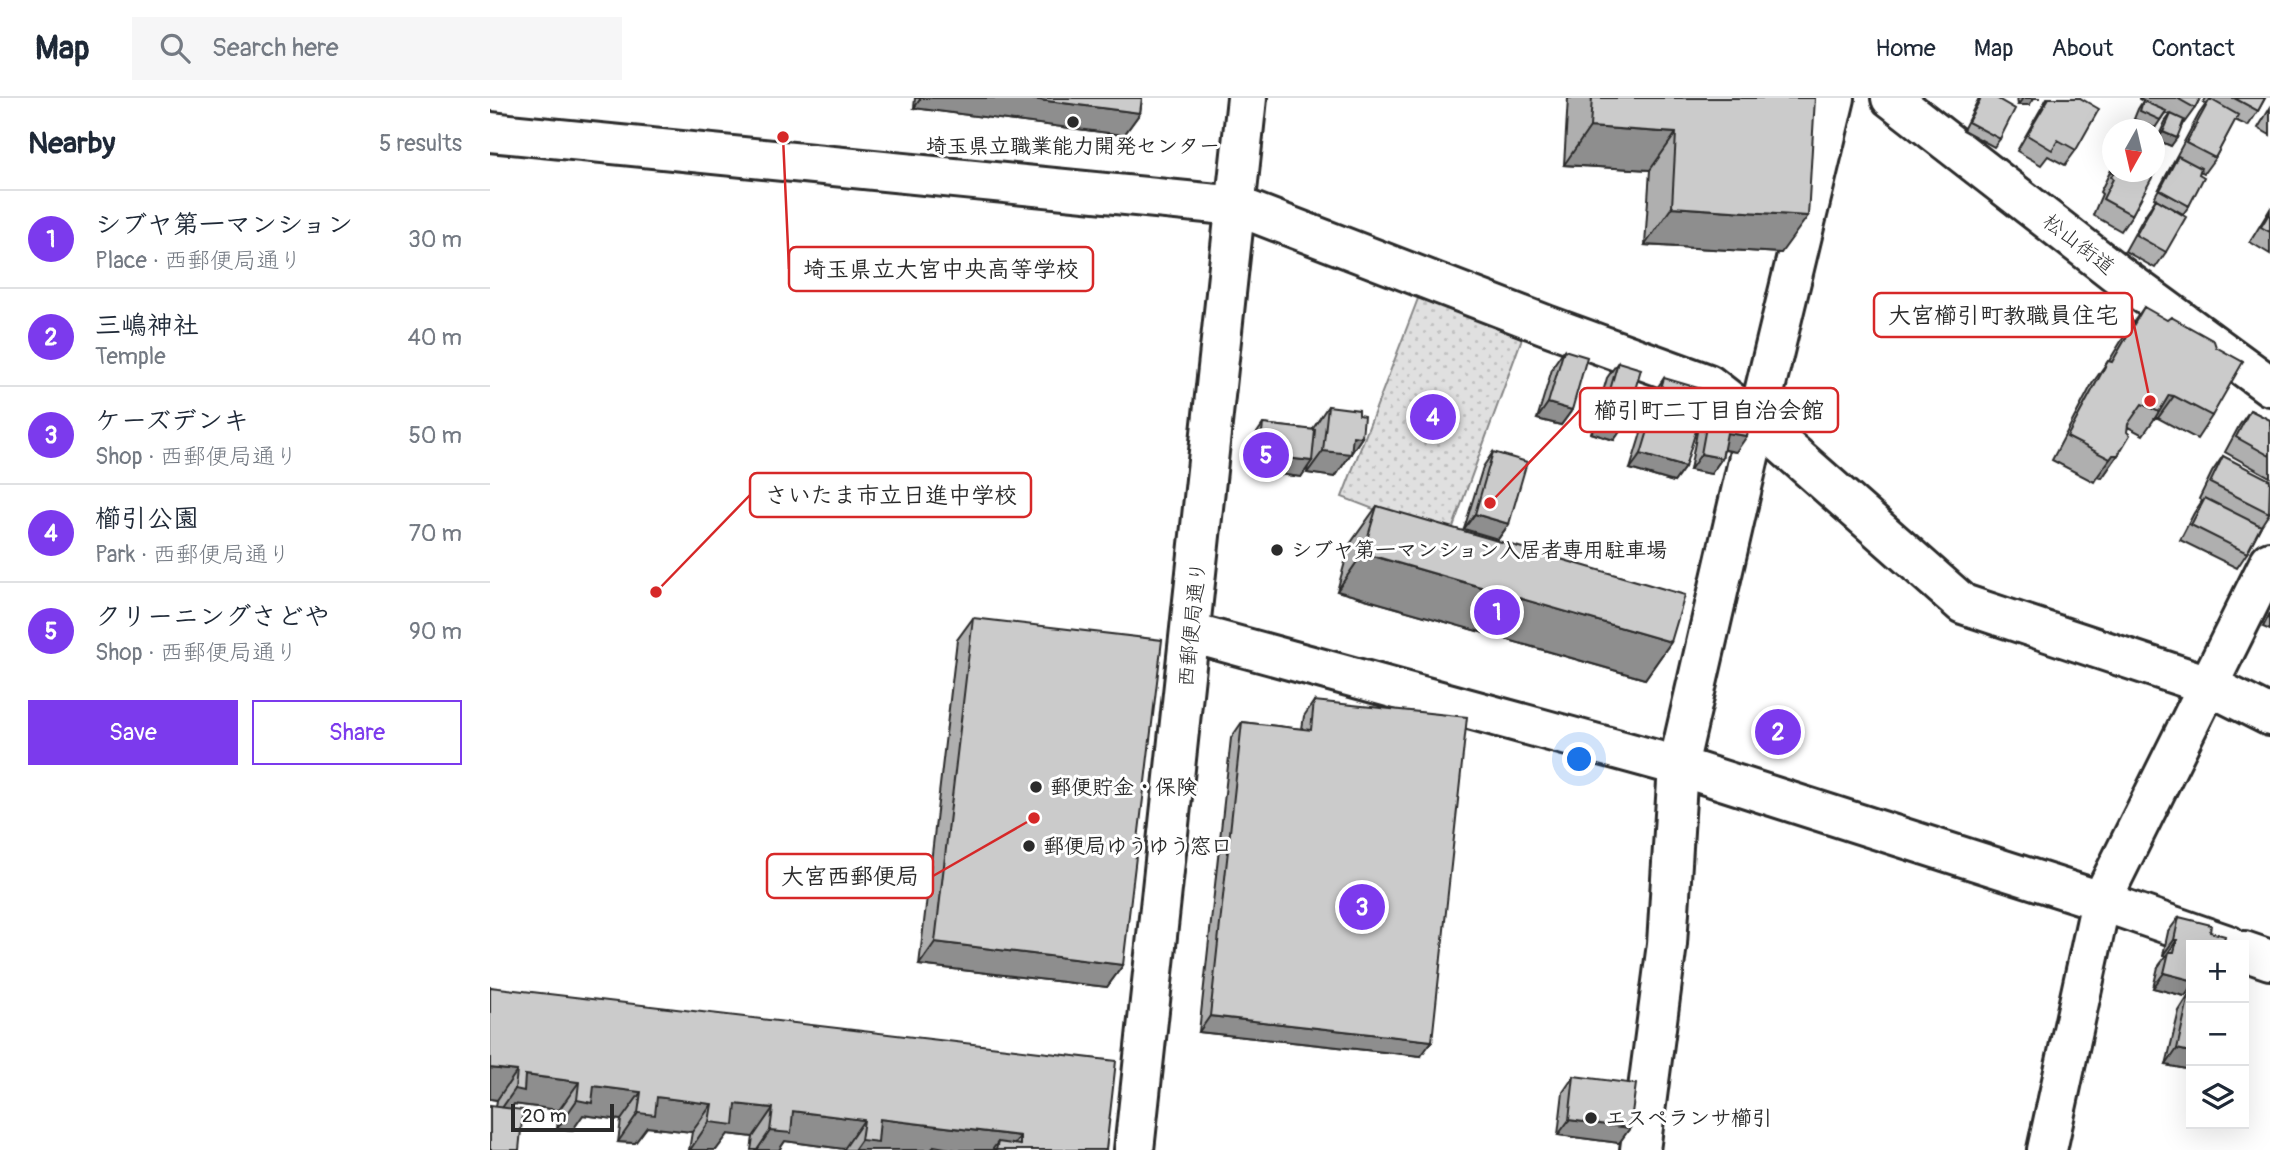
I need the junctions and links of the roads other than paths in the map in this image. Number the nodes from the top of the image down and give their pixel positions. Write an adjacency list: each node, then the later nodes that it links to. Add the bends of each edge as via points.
1 (1247, 98): 5 (street, 西郵便局通り)
2 (1835, 98): 7 (street)
3 (1891, 98): 6 (street, 松山街道)
4 (490, 132): 5 (street)
5 (1237, 206): 7 (street, via 1709,384); 9 (street, 西郵便局通り)
6 (2270, 386)
7 (1757, 422): 10 (street, via 1963,604); 12 (street)
8 (2270, 561): 10 (street)
9 (1191, 633): 12 (street); 17 (street, 西郵便局通り)
10 (2208, 685): 11 (street); 13 (street)
11 (2270, 716)
12 (1678, 766): 13 (street); 18 (street, via 1667,944)
13 (2101, 901): 14 (street); 19 (street)
14 (2214, 940)
15 (2249, 953): 16 (street)
16 (2270, 960)
17 (1134, 1150)
18 (1640, 1150)
19 (2048, 1150)

